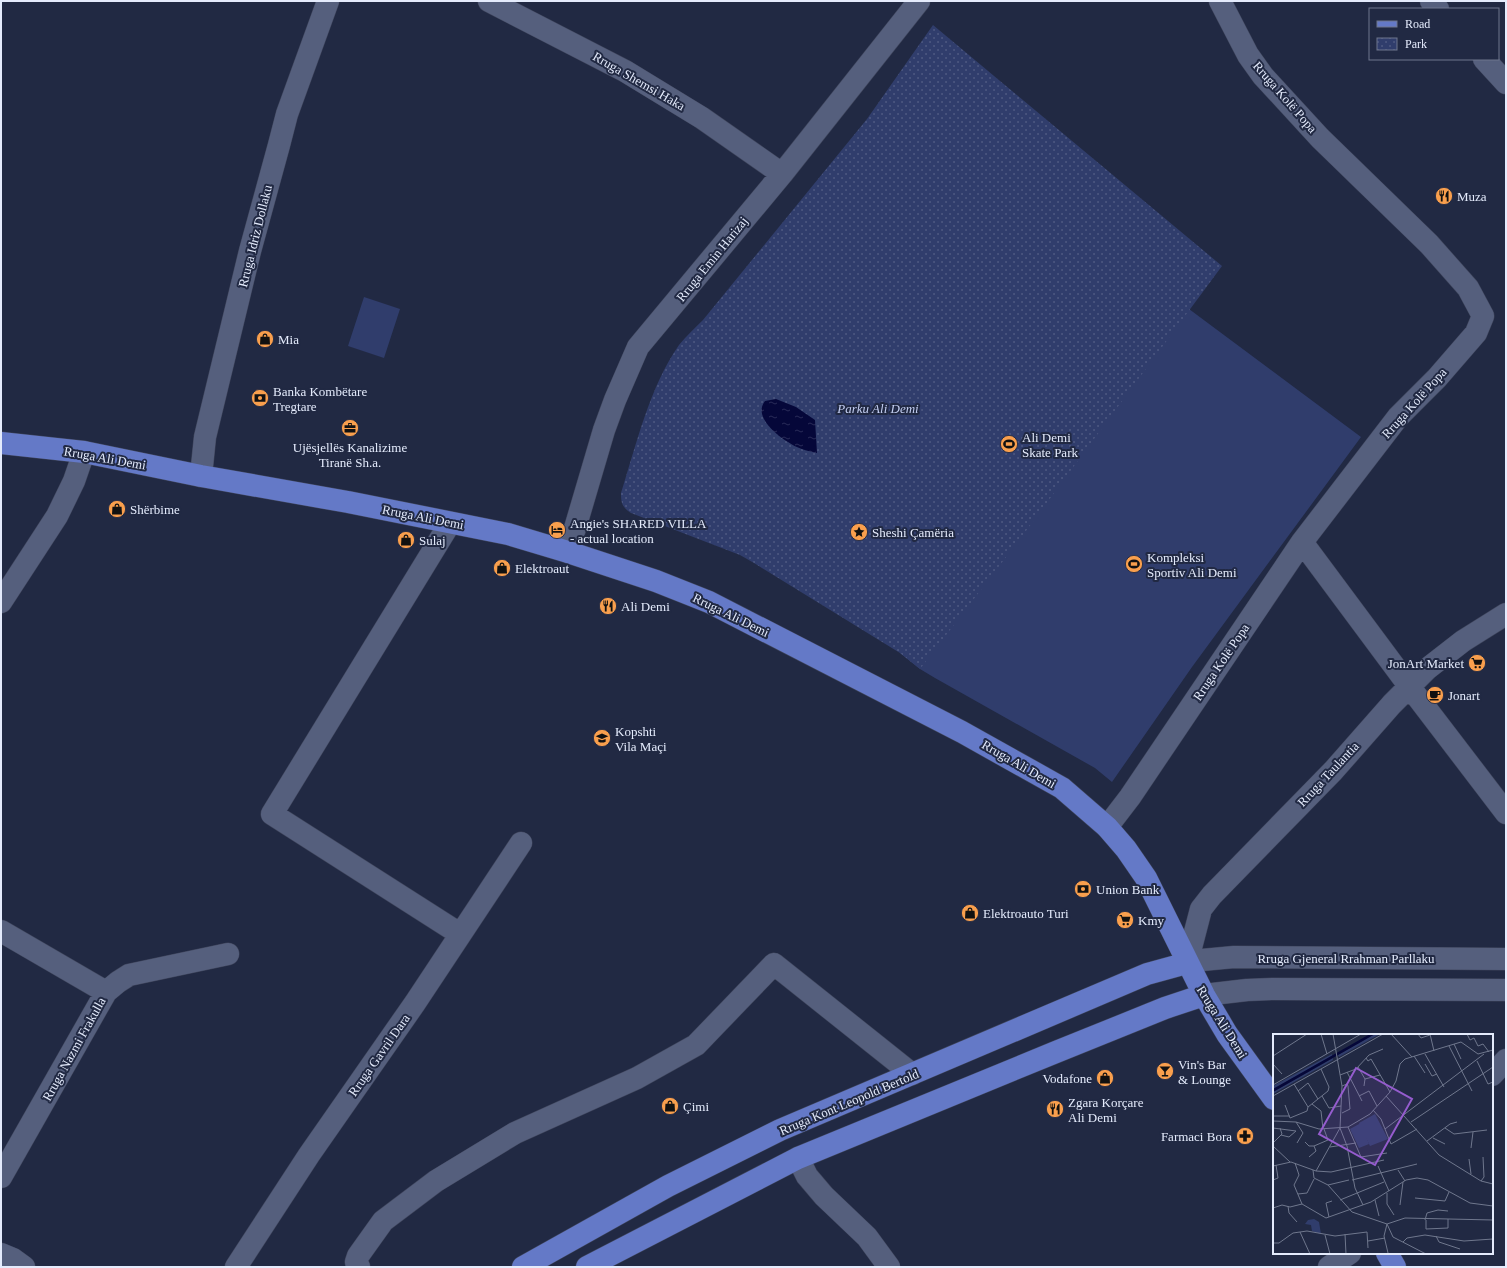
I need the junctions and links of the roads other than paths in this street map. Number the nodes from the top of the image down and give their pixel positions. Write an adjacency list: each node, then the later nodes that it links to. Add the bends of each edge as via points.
1 (328, 1): 10 (street, Rruga Idriz Dollaku, via 287,114 250,251 205,437)
2 (489, 1): 7 (street, Rruga Shemsi Haka, via 626,71 702,118)
3 (919, 1): 7 (street, Rruga Emin Harizaj)
4 (1220, 1): 12 (street, Rruga Kolë Popa, via 1248,55 1263,76 1320,138 1429,244 1468,288 1483,316 1476,333 1437,378 1398,417)
5 (1485, 60): 6 (street)
6 (1506, 83)
7 (782, 174): 13 (street, Rruga Emin Harizaj, via 638,347 604,430)
8 (1, 443): 9 (main road, Rruga Ali Demi)
9 (84, 452): 10 (main road, Rruga Ali Demi); 14 (street, via 74,481 57,516)
10 (200, 476): 11 (main road, Rruga Ali Demi)
11 (450, 523): 13 (main road, Rruga Ali Demi, via 508,534); 21 (street, via 272,814)
12 (1302, 542): 16 (street); 18 (street, Rruga Kolë Popa, via 1130,797)
13 (568, 552): 18 (main road, Rruga Ali Demi, via 656,581 709,602 962,732 1062,788)
14 (1, 602)
15 (1506, 614): 16 (street, Rruga Taulantia, via 1447,653)
16 (1409, 686): 17 (street); 24 (street, Rruga Taulantia, via 1333,771 1212,895 1201,909)
17 (1506, 813)
18 (1107, 827): 24 (main road, Rruga Ali Demi, via 1126,848 1146,878)
19 (521, 843): 21 (street, Rruga Gavril Dara)
20 (1, 931): 26 (street)
21 (460, 934): 38 (street, Rruga Gavril Dara)
22 (228, 954): 26 (street, Rruga Nazmi Frakulla, via 129,975)
23 (1506, 959): 24 (street, Rruga Gjeneral Rrahman Parllaku, via 1234,957)
24 (1187, 963): 27 (main road, Rruga Ali Demi); 29 (main road, Rruga Kont Leopold Bertold, via 1146,974)
25 (1506, 990): 27 (street, via 1273,989)
26 (106, 992): 33 (street, Rruga Nazmi Frakulla)
27 (1204, 995): 31 (main road, Rruga Ali Demi, via 1227,1034); 32 (main road, via 1165,1008)
28 (1506, 1060): 30 (street)
29 (912, 1074): 39 (street, via 774,964 696,1045 637,1078 515,1133 436,1181 383,1221 358,1256 356,1262); 40 (main road, Rruga Kont Leopold Bertold, via 780,1130 668,1186)
30 (1493, 1074)
31 (1273, 1098)
32 (798, 1158): 41 (main road); 42 (street, via 824,1196 867,1237)
33 (1, 1177)
34 (1, 1254): 37 (street)
35 (1348, 1254): 43 (street)
36 (1388, 1254): 44 (main road)
37 (24, 1267)
38 (236, 1267)
39 (359, 1267)
40 (523, 1267)
41 (587, 1267)
42 (889, 1267)
43 (1329, 1267)
44 (1395, 1267)

